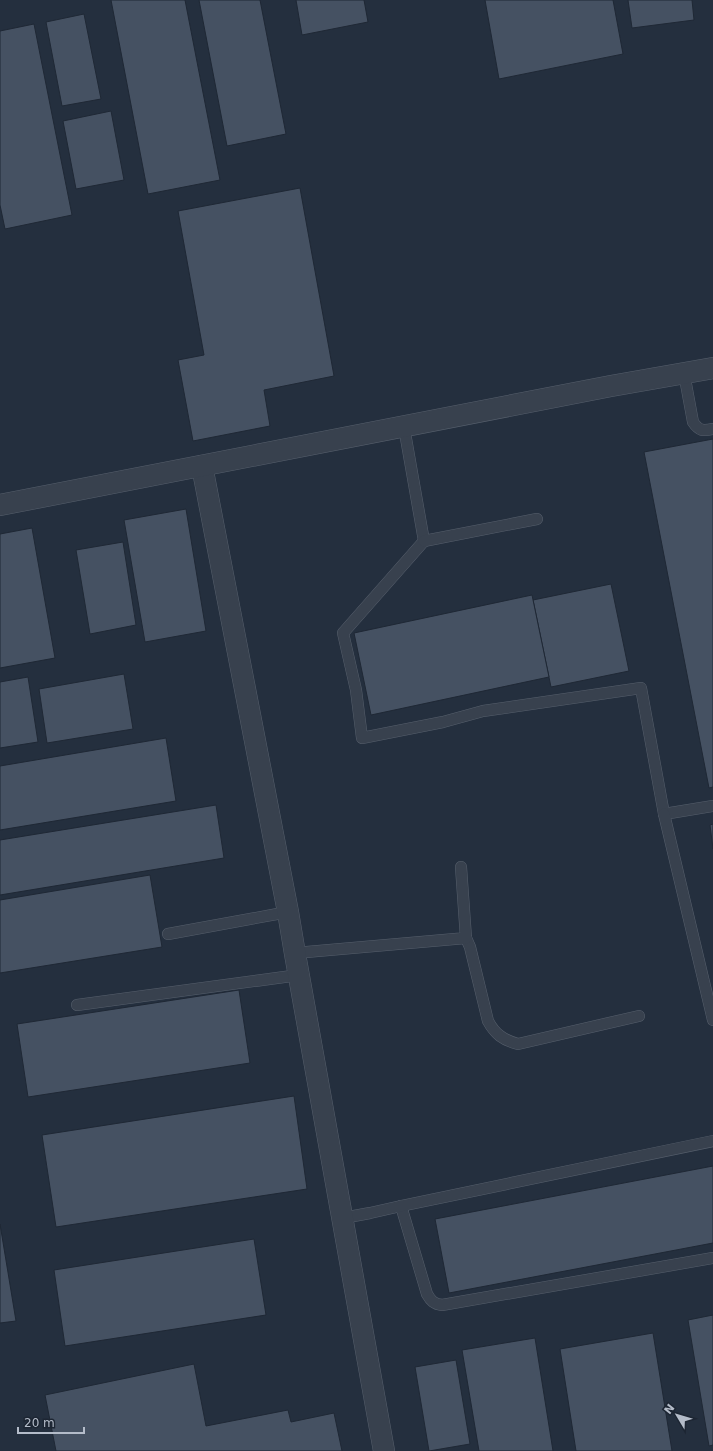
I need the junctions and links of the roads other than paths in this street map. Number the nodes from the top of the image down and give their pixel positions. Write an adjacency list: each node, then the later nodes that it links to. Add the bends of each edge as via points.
1 (713, 368): 2 (street)
2 (684, 373): 3 (street); 4 (lane, via 693,422 703,431)
3 (404, 427): 5 (street); 8 (lane)
4 (713, 429)
5 (202, 466): 6 (street); 12 (street)
6 (0, 505)
7 (536, 519): 8 (lane)
8 (424, 541): 10 (lane, via 343,633 356,690 362,738 483,712 641,688)
9 (713, 806): 10 (lane)
10 (664, 814): 19 (lane)
11 (461, 867): 14 (lane)
12 (288, 912): 13 (lane); 15 (street)
13 (168, 934)
14 (466, 938): 15 (lane); 18 (lane, via 488,1021 493,1030 509,1042 518,1044)
15 (295, 953): 16 (street)
16 (299, 975): 17 (lane); 22 (street)
17 (77, 1005)
18 (639, 1016)
19 (713, 1020)
20 (713, 1141): 21 (lane)
21 (401, 1206): 22 (lane); 23 (lane, via 427,1294 436,1304)
22 (343, 1218): 24 (street)
23 (713, 1258)
24 (384, 1451)

